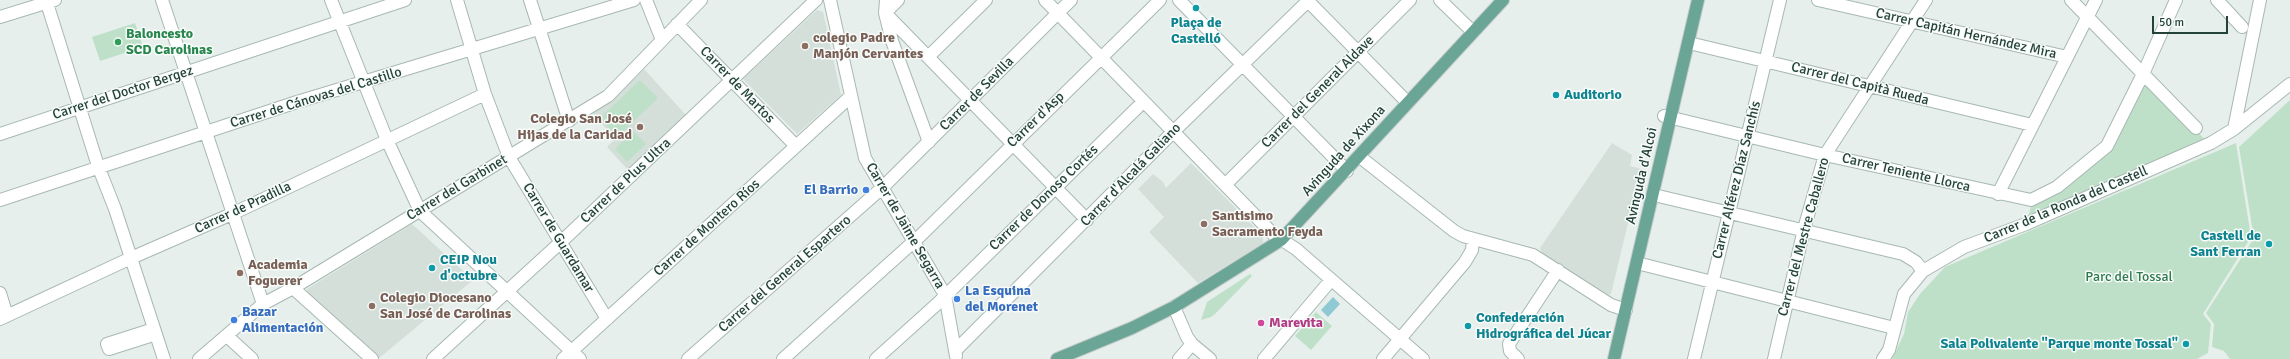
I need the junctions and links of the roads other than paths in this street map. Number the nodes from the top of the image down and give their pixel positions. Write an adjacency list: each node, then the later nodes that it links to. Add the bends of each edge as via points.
1 (162, 0): 51 (street)
2 (331, 0): 36 (street)
3 (405, 0): 36 (street, Carrer del Doctor Bergez)
4 (457, 0): 44 (street, Carrer de Guardamar)
5 (530, 0): 40 (street)
6 (634, 0): 40 (street, Carrer de Cánovas del Castillo)
7 (646, 0): 42 (street)
8 (701, 0): 38 (street, Carrer del Garbinet)
9 (816, 0): 53 (street, Carrer de Plus Ultra)
10 (830, 0): 58 (street, Carrer de Jaime Segarra)
11 (893, 0): 32 (street)
12 (986, 0): 46 (street)
13 (1045, 0): 33 (street)
14 (1071, 0): 33 (street, Carrer de Sevilla)
15 (1160, 0): 48 (street, Carrer d'Asp)
16 (1178, 0): 50 (street, via 1190,9)
17 (1308, 0): 45 (street); 50 (street, Carrer d'Alcalá Galiano)
18 (1410, 0): 45 (street, Carrer del General Aldave)
19 (1440, 0): 41 (street)
20 (1502, 0): 41 (main road, Avinguda de Xixona)
21 (1698, 0): 43 (main road, Avinguda d'Alcoi)
22 (1780, 0): 49 (street, Carrer Alférez Díaz Sanchís)
23 (1818, 0): 31 (street, Carrer Capitán Hernández Mira)
24 (1926, 0): 37 (street, Carrer del Mestre Caballero)
25 (2071, 0): 34 (street)
26 (2096, 0): 34 (street)
27 (2176, 0): 52 (street)
28 (2217, 0): 39 (street)
29 (2260, 0): 68 (street)
30 (49, 1): 35 (street); 62 (street)
31 (1857, 4): 37 (street, Carrer Capitán Hernández Mira)
32 (885, 12): 46 (street); 74 (street, via 892,40)
33 (1058, 13): 48 (street); 59 (street, Carrer de Sevilla)
34 (2087, 16): 47 (street); 52 (street)
35 (0, 17)
36 (340, 22): 51 (street, Carrer del Doctor Bergez); 54 (street)
37 (1911, 22): 47 (street, Carrer Capitán Hernández Mira); 56 (street, Carrer del Mestre Caballero)
38 (677, 24): 42 (street, Carrer del Garbinet); 53 (street, Carrer de Martos)
39 (2242, 27)
40 (540, 29): 44 (street, Carrer de Cánovas del Castillo); 65 (street)
41 (1473, 32): 61 (main road, Avinguda de Xixona)
42 (662, 40): 65 (street, Carrer del Garbinet, via 608,96)
43 (1689, 43): 49 (street, Carrer del Capità Rueda); 63 (main road, Avinguda d'Alcoi)
44 (472, 49): 54 (street, Carrer de Cánovas del Castillo); 57 (street, Carrer de Guardamar)
45 (1358, 52): 61 (street); 64 (street, Carrer del General Aldave)
46 (928, 57): 59 (street)
47 (2067, 57): 66 (street)
48 (1101, 59): 60 (street); 75 (street, Carrer d'Asp)
49 (1766, 61): 56 (street, Carrer del Capità Rueda); 72 (street, Carrer Alférez Díaz Sanchís)
50 (1242, 64): 64 (street); 69 (street, Carrer d'Alcalá Galiano)
51 (186, 73): 62 (street, Carrer del Doctor Bergez); 70 (street)
52 (2143, 74): 67 (street); 85 (street, Carrer Teniente Llorca, via 2107,146 2057,187 2031,200)
53 (732, 81): 76 (street, Carrer de Martos); 95 (street, Carrer de Plus Ultra)
54 (365, 83): 70 (street, Carrer de Cánovas del Castillo, via 297,102); 73 (street)
55 (2290, 84): 68 (street, Carrer de la Ronda del Castell)
56 (1869, 87): 66 (street, Carrer del Capità Rueda); 77 (street, Carrer del Mestre Caballero)
57 (485, 94): 73 (street, Carrer de Pradilla); 78 (street, Carrer de Guardamar)
58 (851, 96): 76 (street, Carrer de Montero Ríos); 83 (street, Carrer de Jaime Segarra, via 865,158)
59 (970, 100): 74 (street, Carrer de Sevilla); 75 (street)
60 (1143, 102): 69 (street); 84 (street, Carrer de Donoso Cortés)
61 (1408, 103): 79 (main road, Avinguda de Xixona)
62 (79, 106): 71 (street, Carrer del Doctor Bergez); 80 (street)
63 (1667, 117): 72 (street, Carrer Teniente Llorca); 86 (main road, Avinguda d'Alcoi)
64 (1292, 118): 81 (street); 82 (street, Carrer del General Aldave)
65 (569, 121): 78 (street, Carrer del Garbinet)
66 (2032, 125): 85 (street)
67 (2196, 128)
68 (2234, 129): 100 (street, Carrer de la Ronda del Castell, via 2209,144 2026,224 1964,247)
69 (1173, 132): 82 (street); 91 (street, Carrer d'Alcalá Galiano)
70 (205, 133): 80 (street, Carrer de Cánovas del Castillo); 90 (street)
71 (0, 134)
72 (1747, 137): 77 (street, Carrer Teniente Llorca); 89 (street, Carrer Alférez Díaz Sanchís)
73 (387, 140): 88 (street); 90 (street, Carrer de Pradilla)
74 (929, 142): 83 (street, Carrer de Sevilla)
75 (1012, 144): 84 (street); 96 (street, Carrer d'Asp)
76 (796, 146): 112 (street, Carrer de Montero Ríos)
77 (1825, 155): 85 (street, Carrer Teniente Llorca); 92 (street, Carrer del Mestre Caballero)
78 (509, 157): 88 (street, Carrer del Garbinet); 95 (street, Carrer de Guardamar)
79 (1360, 157): 81 (main road, Avinguda de Xixona); 93 (street, via 1454,231)
80 (98, 166): 87 (street, Carrer de Cánovas del Castillo); 97 (street)
81 (1347, 171): 94 (main road, Avinguda de Xixona)
82 (1225, 185): 94 (street)
83 (882, 188): 96 (street, Carrer de Jaime Segarra); 125 (street, Carrer del General Espartero)
84 (1055, 188): 91 (street); 106 (street, Carrer de Donoso Cortés)
85 (1998, 194)
86 (1654, 195): 89 (street); 98 (main road, Avinguda d'Alcoi)
87 (0, 200)
88 (420, 211): 103 (street, Carrer del Garbinet); 104 (street)
89 (1729, 212): 92 (street); 102 (street, Carrer Alférez Díaz Sanchís)
90 (234, 213): 97 (street, Carrer de Pradilla); 108 (street)
91 (1087, 220): 117 (street, Carrer d'Alcalá Galiano)
92 (1804, 229): 100 (street, via 1903,254 1916,262); 107 (street, Carrer del Mestre Caballero)
93 (1473, 239): 99 (street, via 1533,255); 115 (street, via 1472,250 1465,262)
94 (1281, 240): 101 (street, via 1296,249); 109 (main road, Avinguda de Xixona)
95 (561, 242): 104 (street, Carrer de Plus Ultra); 112 (street, Carrer de Guardamar)
96 (913, 242): 106 (street, Carrer de Jaime Segarra); 126 (street, Carrer d'Asp)
97 (130, 258): 111 (street, Carrer de Pradilla); 120 (street)
98 (1637, 263): 102 (street); 110 (main road, Avinguda d'Alcoi)
99 (1558, 270): 110 (street, via 1611,305); 119 (street, via 1509,344)
100 (1923, 271): 113 (street, Carrer de la Ronda del Castell, via 1904,294)
101 (1331, 280): 115 (street); 131 (street)
102 (1712, 282): 107 (street); 135 (street, Carrer Alférez Díaz Sanchís)
103 (293, 288): 108 (street, Carrer del Garbinet); 123 (street)
104 (506, 291): 118 (street); 124 (street, Carrer de Plus Ultra)
105 (0, 293): 111 (street)
106 (945, 295): 117 (street, Carrer de Jaime Segarra); 127 (street, Carrer de Donoso Cortés)
107 (1786, 301): 113 (street); 136 (street, Carrer del Mestre Caballero)
108 (263, 304): 114 (street, Carrer del Garbinet)
109 (1174, 307): 116 (street, via 1180,324); 128 (main road, Avinguda de Xixona, via 1132,328)
110 (1626, 310): 134 (main road, Avinguda d'Alcoi)
111 (4, 317)
112 (608, 319): 118 (street, Carrer de Montero Ríos)
113 (1894, 328): 137 (street, Carrer de la Ronda del Castell, via 1889,350)
114 (227, 336): 121 (street, Carrer del Garbinet); 122 (street)
115 (1400, 339): 132 (street); 133 (street)
116 (1192, 344): 129 (street); 130 (street)
117 (956, 355)
118 (571, 356)
119 (1510, 356)
120 (164, 359)
121 (199, 359)
122 (252, 359)
123 (372, 359)
124 (433, 359)
125 (688, 359)
126 (783, 359)
127 (876, 359)
128 (1057, 359)
129 (1179, 359)
130 (1210, 359)
131 (1264, 359)
132 (1383, 359)
133 (1423, 359)
134 (1614, 359)
135 (1694, 359)
136 (1774, 359)
137 (1883, 359)

